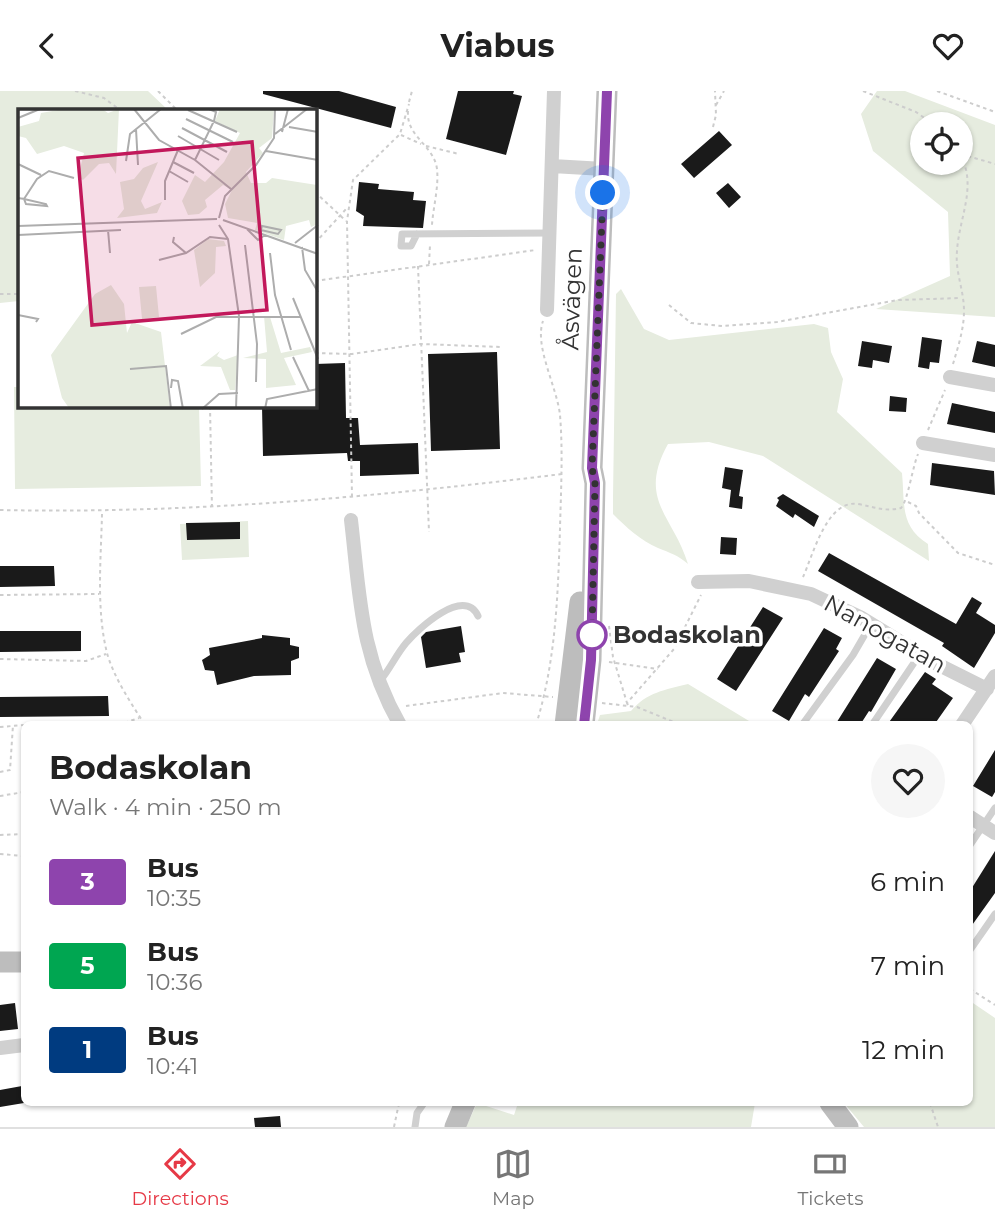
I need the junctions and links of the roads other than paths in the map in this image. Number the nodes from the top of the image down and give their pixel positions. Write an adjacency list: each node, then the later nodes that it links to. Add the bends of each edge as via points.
1 (554, 91): 3 (street)
2 (607, 91): 4 (street, Åsvägen)
3 (552, 166): 4 (street); 6 (street)
4 (604, 169): 12 (street, Åsvägen)
5 (417, 234): 6 (lane)
6 (550, 240): 7 (street)
7 (547, 310)
8 (950, 377): 9 (street)
9 (995, 385)
10 (923, 443): 11 (street)
11 (995, 455)
12 (592, 468): 22 (street, Åsvägen); 23 (street, Åsvägen, via 593,607)
13 (351, 520): 19 (street, via 367,648)
14 (703, 582): 16 (street, Nanogatan, via 749,581 811,594)
15 (478, 616): 19 (lane, via 461,605 447,609 413,635)
16 (872, 624): 17 (street, Nanogatan); 24 (lane)
17 (920, 654): 20 (street, Nanogatan); 25 (lane)
18 (995, 676): 20 (street)
19 (378, 684): 21 (street)
20 (987, 689): 26 (street)
21 (398, 721)
22 (566, 721)
23 (584, 721)
24 (805, 721)
25 (875, 721)
26 (965, 721)
27 (995, 808): 29 (lane)
28 (973, 819): 29 (street)
29 (989, 829): 30 (lane)
30 (973, 842)
31 (995, 913): 32 (lane)
32 (973, 946)
33 (0, 962): 34 (street)
34 (21, 962)
35 (21, 1045): 36 (street)
36 (0, 1048)
37 (422, 1106): 40 (lane)
38 (464, 1106): 41 (street)
39 (832, 1106): 42 (street)
40 (415, 1127)
41 (455, 1127)
42 (848, 1127)

